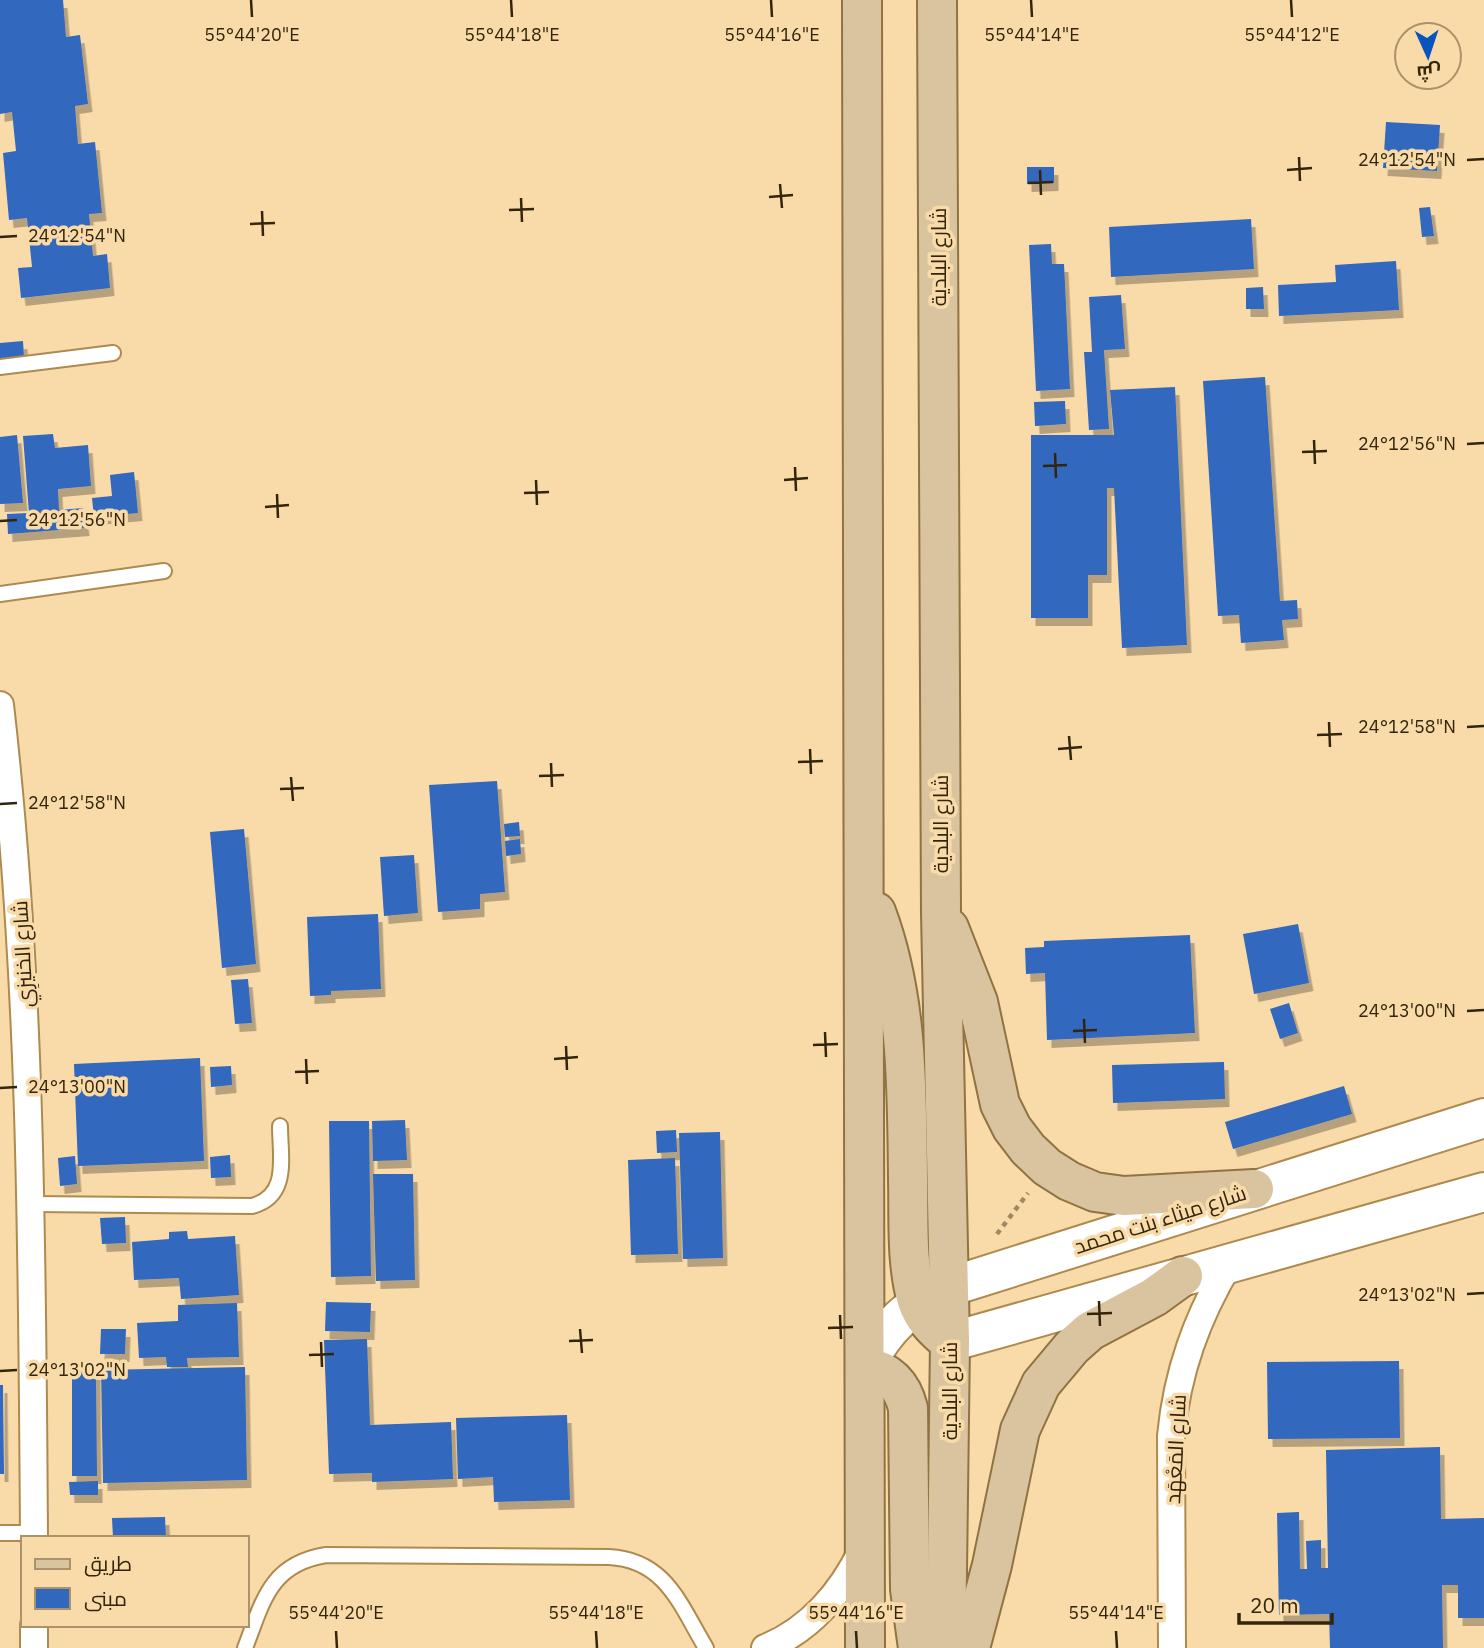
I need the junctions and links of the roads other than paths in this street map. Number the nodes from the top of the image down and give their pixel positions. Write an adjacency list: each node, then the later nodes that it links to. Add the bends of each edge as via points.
1 (863, 0): 8 (main road)
2 (937, 0): 9 (main road, شارع البلدية)
3 (113, 353): 4 (lane)
4 (1, 364)
5 (164, 571): 6 (lane)
6 (0, 594)
7 (0, 705): 14 (street, شارع الخنيزِي, via 18,877)
8 (863, 877): 17 (main road, via 889,958 904,1041 909,1235); 19 (main road)
9 (941, 912): 12 (main road, via 978,1002 1000,1104 1012,1128 1047,1167 1095,1192 1124,1196); 17 (main road, شارع البلدية)
10 (1484, 1118): 12 (main road, شارع ميثاء بنت محمد)
11 (280, 1126): 14 (lane, via 280,1179 277,1189 262,1203)
12 (1254, 1189): 17 (main road, شارع ميثاء بنت محمد)
13 (1484, 1192): 15 (main road)
14 (32, 1204): 21 (street, شارع الخنيزِي)
15 (1230, 1262): 16 (main road); 32 (street, شارع المَعْهَد, via 1188,1347 1174,1409)
16 (1183, 1276): 18 (main road); 31 (main road, via 1090,1331 1041,1384 1020,1430)
17 (933, 1295): 18 (main road, شارع البلدية); 19 (main road, شارع ميثاء بنت محمد, via 897,1321)
18 (950, 1342): 30 (main road, شارع البلدية)
19 (865, 1366): 22 (main road); 29 (main road, via 889,1375 908,1408 910,1589)
20 (0, 1533): 21 (lane, شارع الخنيزِي)
21 (34, 1535)
22 (865, 1545): 27 (street, via 845,1582 818,1614); 28 (main road)
23 (34, 1627): 24 (street)
24 (34, 1648)
25 (245, 1648): 26 (lane, via 267,1590 276,1579 299,1562 340,1555 638,1561 661,1577)
26 (706, 1648)
27 (765, 1648)
28 (865, 1648)
29 (918, 1648)
30 (947, 1648)
31 (970, 1648)
32 (1172, 1648)

